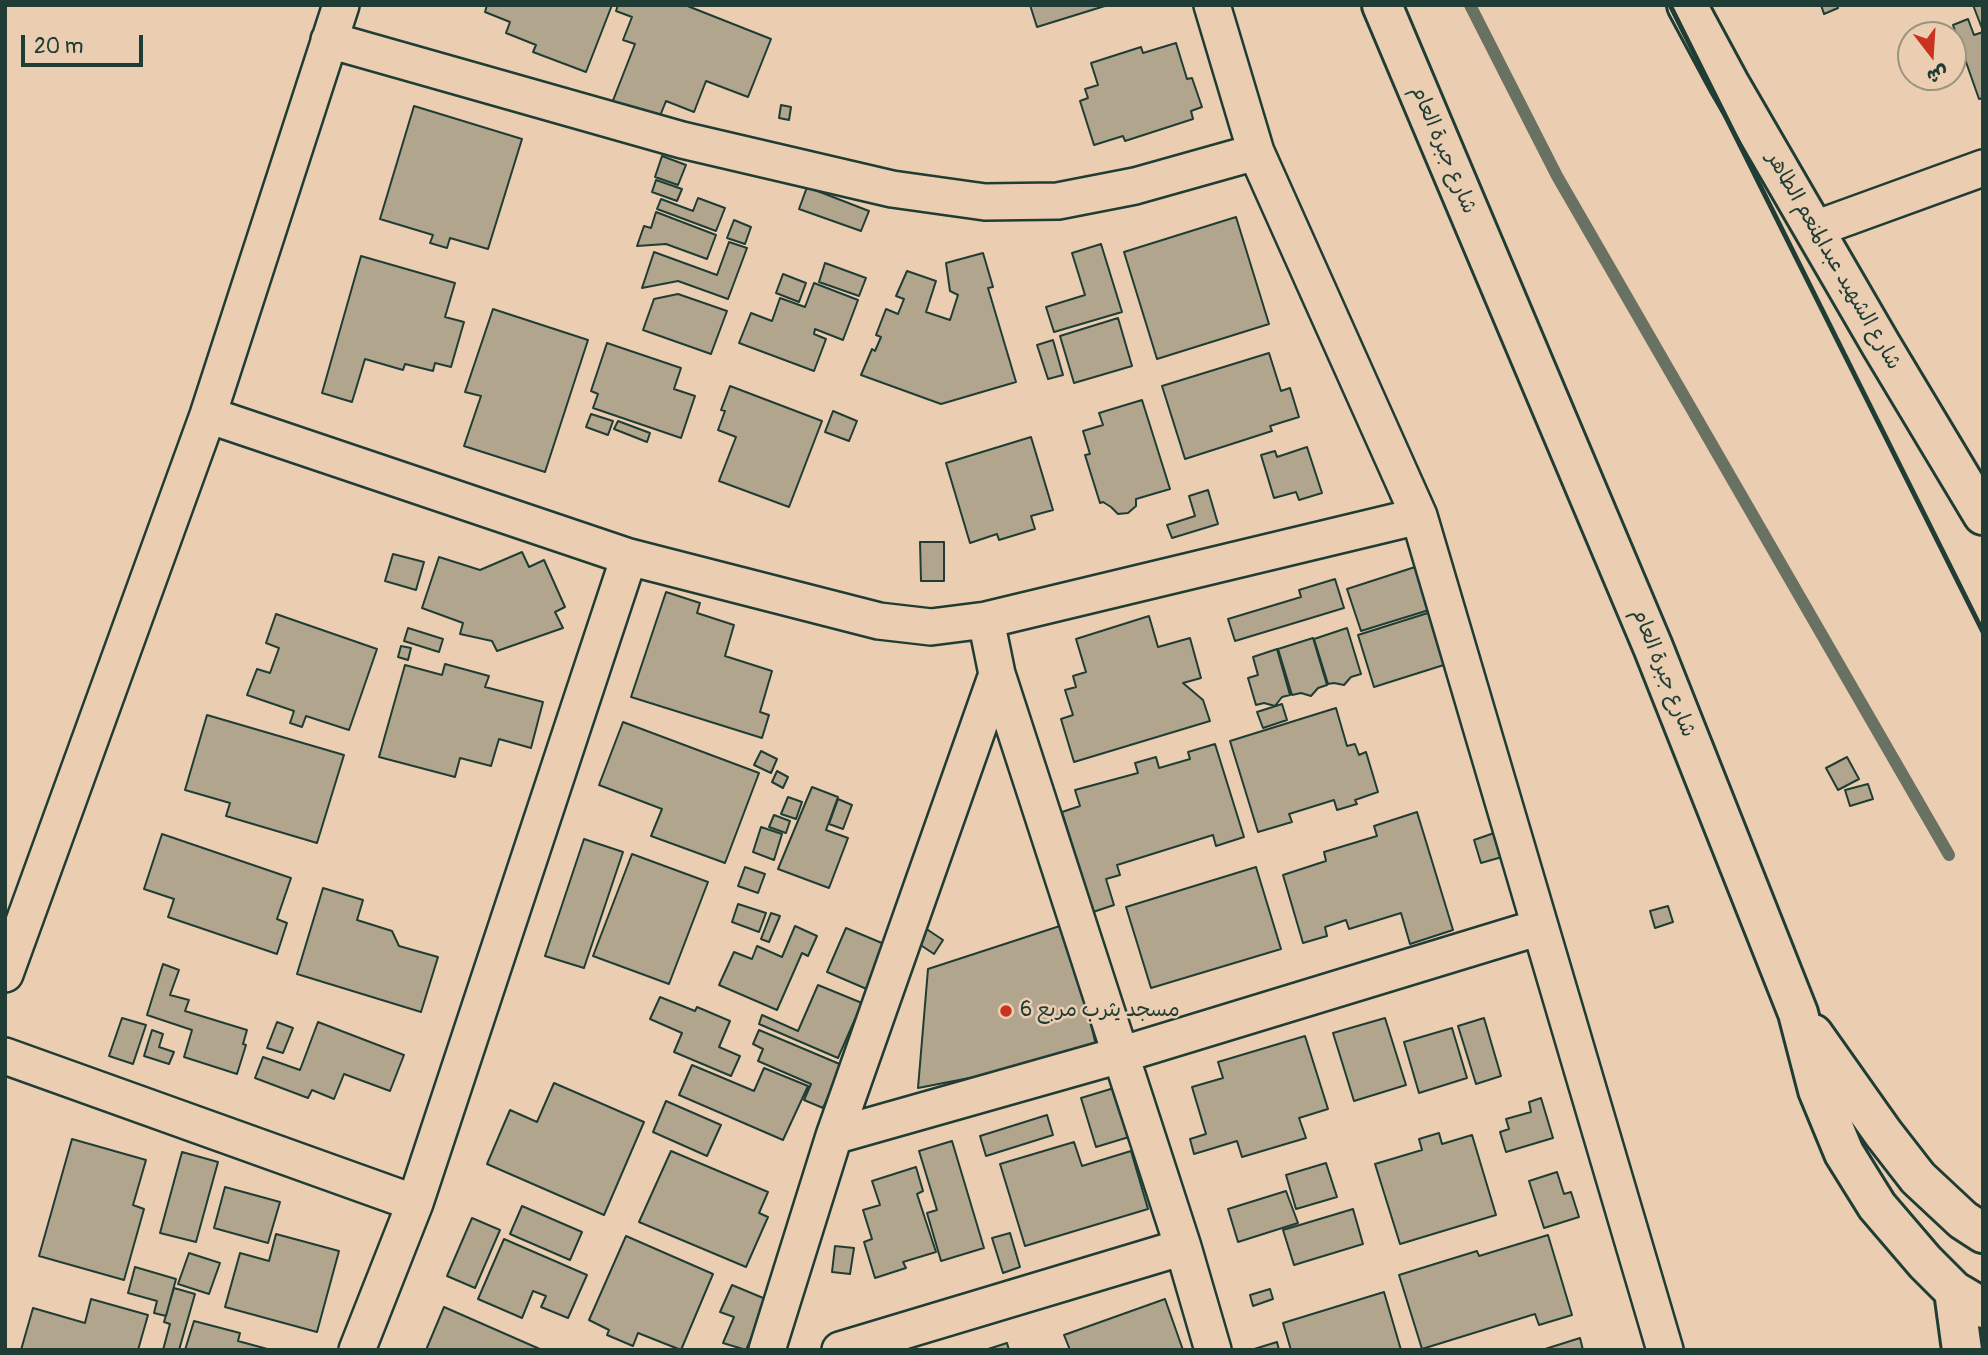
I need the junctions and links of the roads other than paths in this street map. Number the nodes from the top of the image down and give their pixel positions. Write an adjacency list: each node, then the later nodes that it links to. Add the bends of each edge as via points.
1 (341, 5): 5 (street)
2 (1212, 5): 6 (street)
3 (1382, 5): 17 (main road, شارع جبرة العام, via 1653,647)
4 (1687, 5): 8 (main road, شارع الشهيد عبدالمنعم الطاهر)
5 (328, 40): 6 (street, via 682,140 892,189 985,202 1058,201 1135,186); 9 (street)
6 (1256, 152): 11 (street)
7 (1983, 167): 8 (street)
8 (1815, 229): 10 (main road, شارع الشهيد عبدالمنعم الطاهر)
9 (208, 415): 12 (street); 16 (street)
10 (1983, 514)
11 (1419, 516): 13 (street); 15 (street)
12 (629, 557): 13 (street, via 879,621 931,627); 21 (street)
13 (986, 620): 14 (street)
14 (997, 674): 18 (street); 20 (street)
15 (1540, 926): 18 (street); 29 (street)
16 (5, 974)
17 (1798, 1013): 22 (main road, via 1918,1178); 24 (main road, شارع جبرة العام, via 1818,1090 1844,1153 1877,1206 1925,1262)
18 (1120, 1055): 20 (street); 23 (street)
19 (5, 1056): 21 (street)
20 (834, 1136): 26 (street)
21 (415, 1203): 25 (street)
22 (1983, 1233)
23 (1182, 1247): 27 (street); 28 (street)
24 (1968, 1300): 30 (main road)
25 (357, 1350)
26 (767, 1350)
27 (840, 1350)
28 (1213, 1350)
29 (1665, 1350)
30 (1962, 1350)

